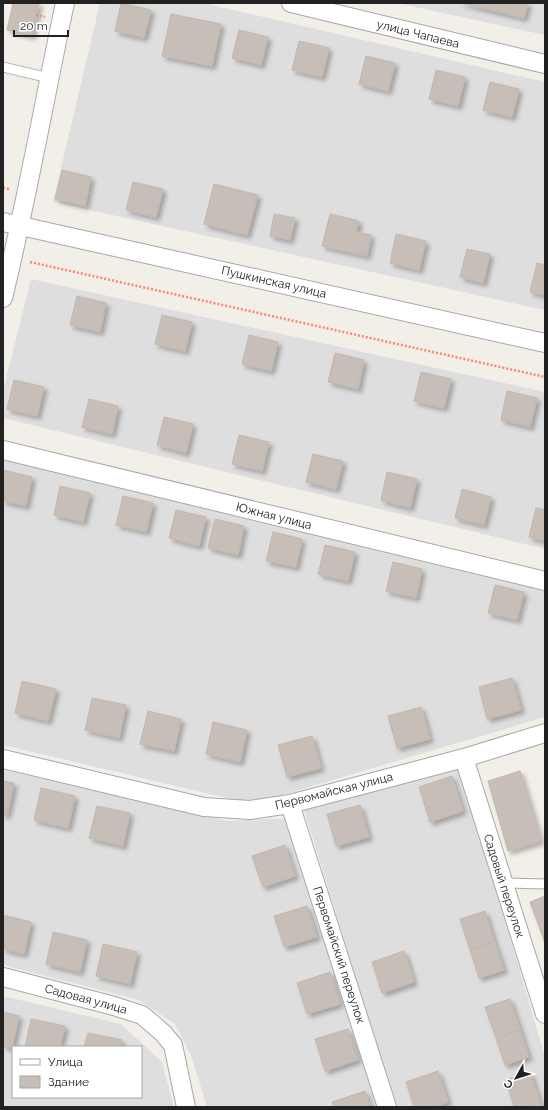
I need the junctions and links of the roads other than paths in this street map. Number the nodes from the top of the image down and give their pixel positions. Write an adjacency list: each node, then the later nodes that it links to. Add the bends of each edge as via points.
1 (65, 3): 5 (street)
2 (291, 3): 3 (street, улица Чапаева)
3 (545, 64)
4 (3, 66): 5 (lane)
5 (49, 78): 6 (street)
6 (11, 224): 7 (street, via 13,258); 8 (street, Пушкинская улица)
7 (3, 298)
8 (545, 343)
9 (3, 450): 10 (street, Южная улица)
10 (545, 581)
11 (545, 733): 12 (street, Первомайская улица)
12 (464, 758): 14 (street, Первомайская улица); 15 (street, Садовый переулок)
13 (3, 759): 14 (street, Первомайская улица, via 204,807 250,810)
14 (290, 804): 20 (street, Первомайский переулок)
15 (503, 883): 16 (lane); 18 (street, Садовый переулок)
16 (545, 884)
17 (3, 978): 19 (street, Садовая улица, via 114,1006 142,1016 173,1045)
18 (545, 1014)
19 (186, 1107)
20 (387, 1107)

